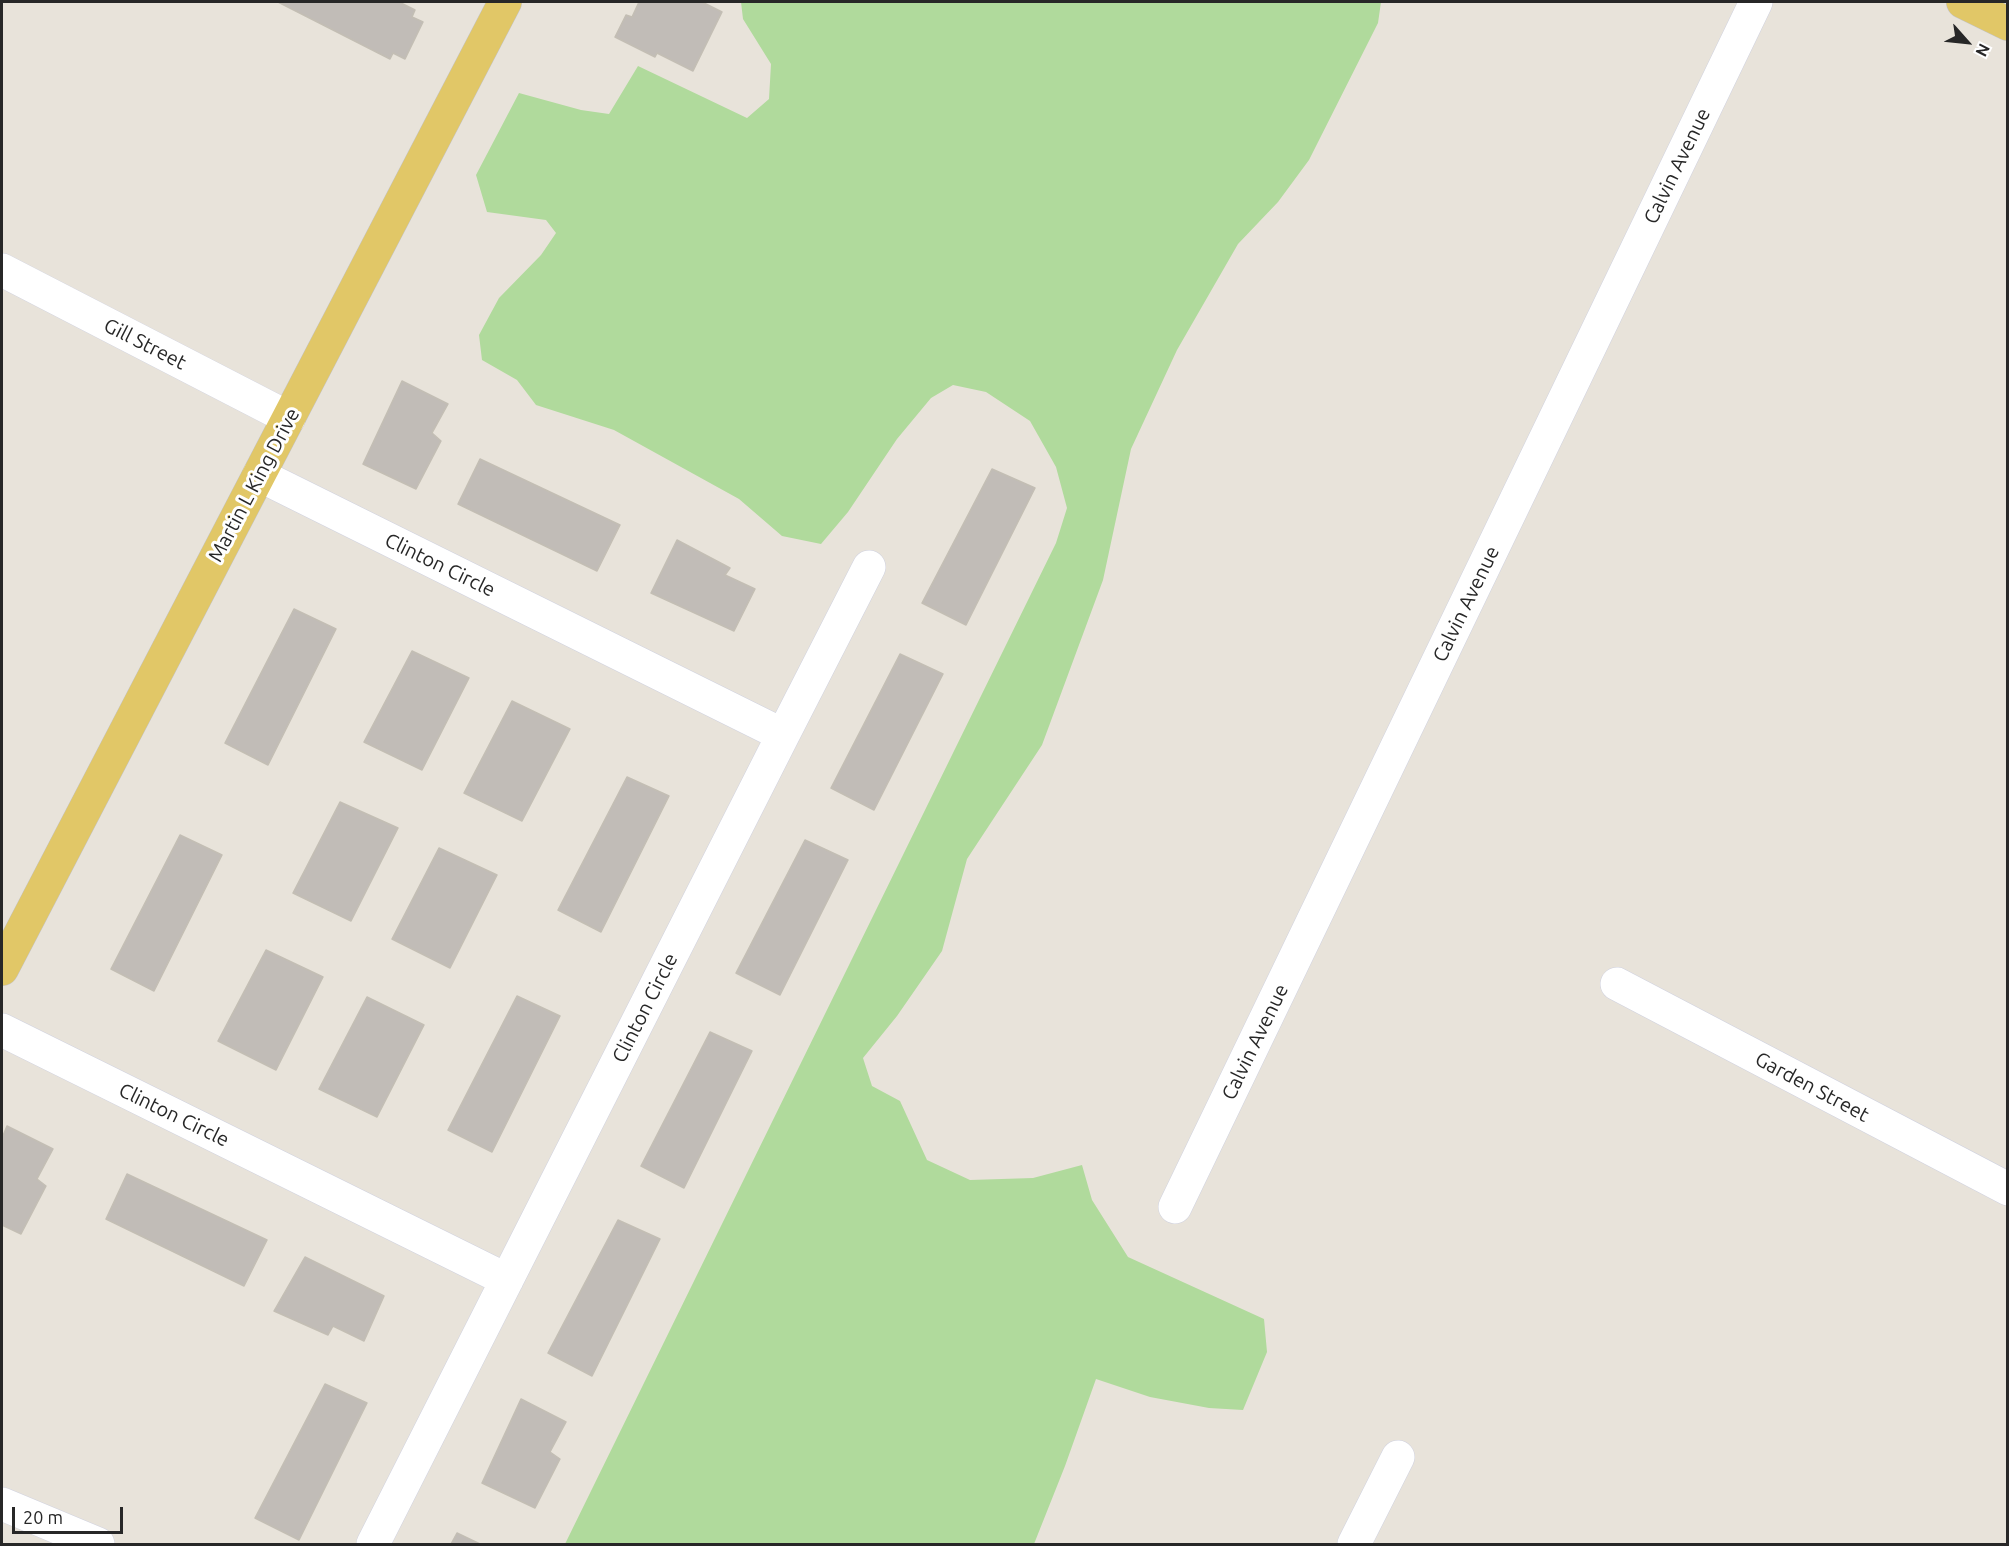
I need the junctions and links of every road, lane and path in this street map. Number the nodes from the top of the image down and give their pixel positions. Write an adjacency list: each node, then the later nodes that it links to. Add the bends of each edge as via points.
1 (505, 2): 6 (main road, Martin L King Drive)
2 (1756, 2): 14 (street, Calvin Avenue)
3 (1963, 2): 4 (main road)
4 (2007, 24)
5 (2, 270): 6 (street, Gill Street)
6 (289, 418): 7 (main road, Martin L King Drive)
7 (259, 475): 9 (street, Clinton Circle); 10 (main road, Martin L King Drive)
8 (869, 567): 9 (street, Clinton Circle)
9 (783, 735): 15 (street, Clinton Circle)
10 (2, 969)
11 (1617, 984): 13 (street, Garden Street)
12 (2, 1030): 15 (street, Clinton Circle)
13 (2005, 1181)
14 (1175, 1207)
15 (507, 1280): 19 (street, Clinton Circle)
16 (1398, 1457): 20 (street)
17 (2, 1504): 18 (street)
18 (98, 1545)
19 (373, 1545)
20 (1354, 1545)

